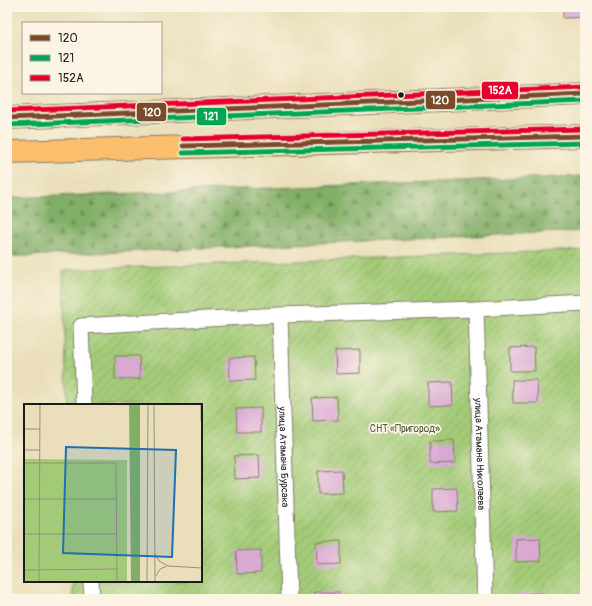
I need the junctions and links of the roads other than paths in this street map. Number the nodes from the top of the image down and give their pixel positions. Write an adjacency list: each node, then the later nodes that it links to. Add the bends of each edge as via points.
1 (582, 93): 2 (main road)
2 (7, 118)
3 (585, 136): 4 (main road)
4 (7, 152)
5 (585, 303): 6 (street)
6 (476, 309): 7 (street); 12 (street, улица Атамана Николаева)
7 (280, 315): 8 (street, via 81,326); 11 (street, улица Атамана Бурсака)
8 (84, 404)
9 (91, 582): 10 (street)
10 (92, 599)
11 (289, 599)
12 (485, 599)

